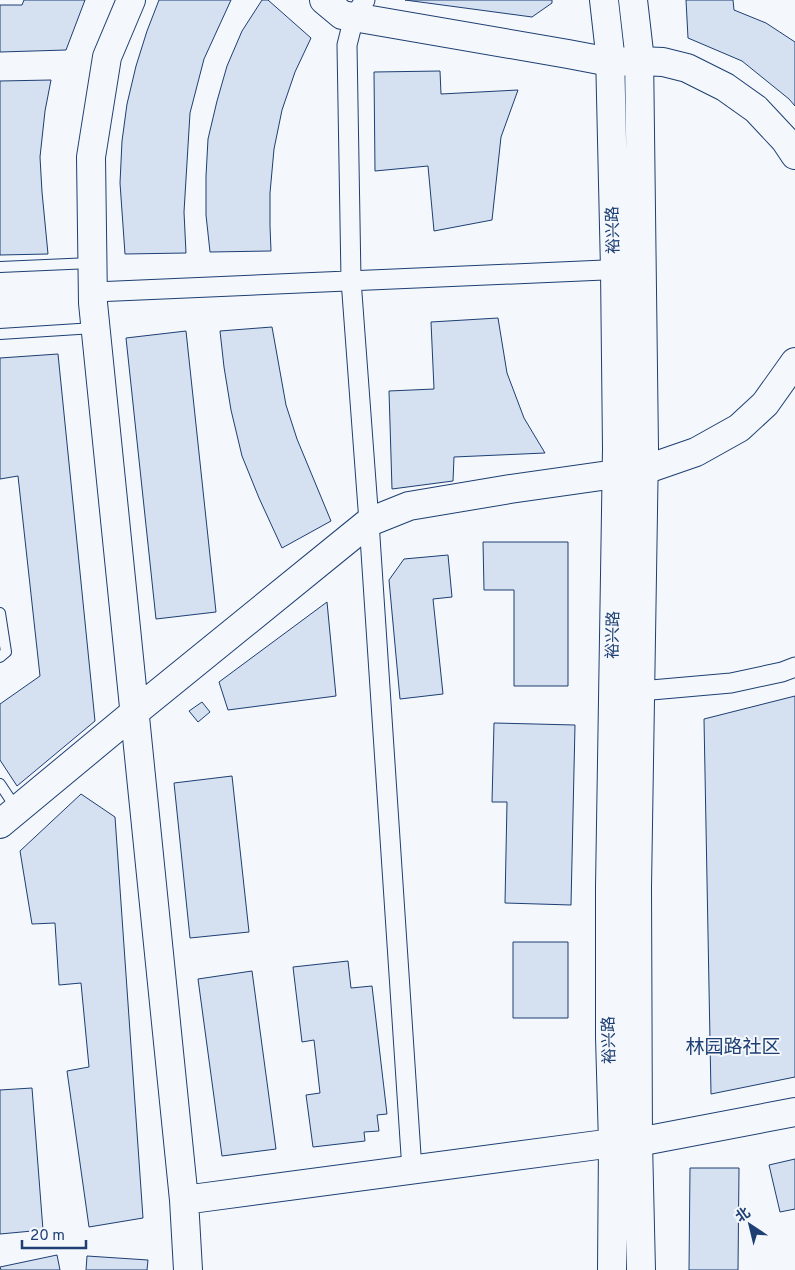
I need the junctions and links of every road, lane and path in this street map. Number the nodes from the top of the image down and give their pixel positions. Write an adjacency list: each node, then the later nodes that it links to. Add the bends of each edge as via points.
1 (131, 0): 9 (street, via 108,57 91,157)
2 (324, 0): 5 (street, via 342,15)
3 (604, 0): 7 (street, 裕兴路)
4 (633, 0): 6 (street, 裕兴路)
5 (360, 8): 7 (street); 13 (street, via 347,46)
6 (639, 61): 7 (street); 8 (street, via 688,68 725,87 756,109 786,140); 11 (street, 裕兴路)
7 (610, 62): 12 (street, 裕兴路)
8 (795, 155)
9 (93, 263): 10 (lane); 14 (street)
10 (0, 267)
11 (642, 268): 12 (street); 18 (street, 裕兴路)
12 (615, 270): 13 (street); 19 (street, 裕兴路)
13 (351, 280): 14 (street); 20 (street)
14 (94, 292): 15 (street)
15 (96, 328): 16 (lane); 26 (street)
16 (0, 334)
17 (795, 362): 18 (street, via 765,404 739,428 696,452)
18 (644, 470): 19 (street); 25 (street, 裕兴路)
19 (616, 473): 20 (street, via 409,506); 24 (street, 裕兴路)
20 (369, 522): 26 (street); 31 (street)
21 (0, 613): 22 (lane, via 6,652)
22 (0, 657)
23 (795, 667): 25 (street, via 731,683)
24 (613, 691): 25 (street); 30 (street, 裕兴路, via 610,1037)
25 (640, 692): 30 (street, 裕兴路, via 638,887)
26 (135, 712): 28 (street); 32 (street)
27 (0, 784): 28 (lane)
28 (9, 816)
29 (795, 1112): 30 (street)
30 (626, 1143): 31 (street); 34 (street, 裕兴路); 35 (street, 裕兴路)
31 (412, 1170): 32 (street)
32 (184, 1200): 33 (street)
33 (188, 1270)
34 (612, 1270)
35 (640, 1270)

